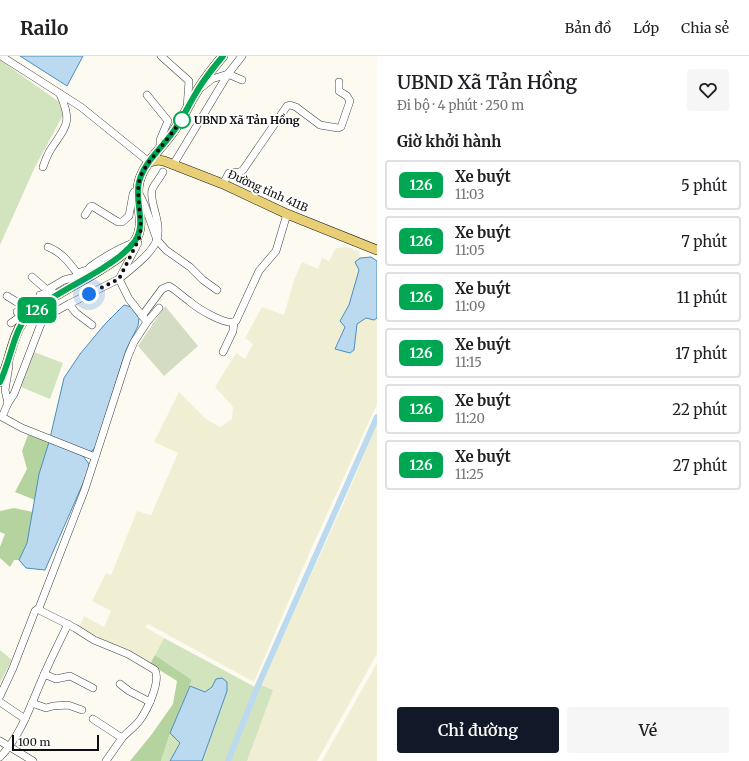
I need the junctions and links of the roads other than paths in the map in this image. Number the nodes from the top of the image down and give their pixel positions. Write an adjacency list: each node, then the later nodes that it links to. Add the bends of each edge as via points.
1 (1, 56): 9 (street)
2 (161, 56): 11 (street, via 189,81)
3 (242, 56): 5 (street)
4 (221, 58): 8 (main road)
5 (228, 74): 6 (street); 8 (street, via 212,79); 14 (street)
6 (242, 80)
7 (339, 82): 17 (street, via 338,91 347,96 350,102 340,127 320,125 296,107 287,106 243,170 229,173)
8 (196, 92): 11 (main road)
9 (60, 94): 13 (street, via 81,107); 15 (street, via 67,121)
10 (147, 95): 12 (street, via 168,121 160,140)
11 (187, 110): 12 (main road)
12 (160, 149): 13 (main road)
13 (149, 162): 14 (main road, Đường tỉnh 411B, via 158,160); 18 (main road, via 139,182)
14 (173, 165): 17 (main road, Đường tỉnh 411B)
15 (43, 167)
16 (163, 172): 22 (street, via 152,194 158,220)
17 (223, 184): 19 (main road, Đường tỉnh 411B)
18 (138, 191): 20 (street, via 133,194 129,216 123,222 119,223 92,206); 21 (main road, via 141,228); 22 (street)
19 (287, 214): 25 (main road, Đường tỉnh 411B); 39 (street, via 276,252 259,271)
20 (85, 215)
21 (139, 233): 23 (main road); 28 (street, via 139,239)
22 (157, 240): 28 (street, via 145,256); 29 (street)
23 (133, 243): 26 (main road, via 109,264); 26 (street, via 102,258)
24 (48, 246): 26 (street, via 67,260 76,273)
25 (377, 250)
26 (90, 272): 27 (street, via 64,280 48,290); 30 (main road)
27 (32, 277)
28 (119, 279): 34 (street); 38 (street, via 124,291)
29 (217, 290)
30 (63, 292): 31 (street); 33 (main road)
31 (40, 295)
32 (6, 296): 33 (street, via 20,304)
33 (52, 298): 36 (main road)
34 (69, 304): 41 (street); 45 (street, via 42,321 14,394)
35 (159, 308): 38 (street)
36 (38, 309): 37 (street); 40 (street); 43 (main road, via 22,323)
37 (16, 312)
38 (144, 319): 39 (street, via 162,289 169,286 200,309 227,322); 47 (street, via 130,352)
39 (234, 322): 42 (street, via 233,331)
40 (12, 323)
41 (92, 325)
42 (223, 352)
43 (11, 355): 44 (main road); 45 (street, via 6,390)
44 (0, 382)
45 (8, 402): 46 (street)
46 (1, 418): 47 (street)
47 (95, 457): 48 (street)
48 (39, 608): 49 (street); 53 (street, via 35,611)
49 (68, 624): 50 (street); 55 (street, via 94,640 128,654 154,669 157,674)
50 (44, 674): 52 (street, via 56,678 70,676); 56 (street)
51 (120, 684): 55 (street)
52 (93, 688)
53 (0, 696)
54 (0, 702): 58 (street)
55 (150, 702): 60 (street, via 139,722)
56 (32, 703): 57 (street, via 46,708 68,705); 58 (street)
57 (82, 710)
58 (25, 719): 62 (street)
59 (93, 719): 60 (street)
60 (122, 738): 65 (street)
61 (0, 741): 62 (street)
62 (10, 746): 63 (street); 64 (street)
63 (0, 757)
64 (33, 761)
65 (106, 761)

